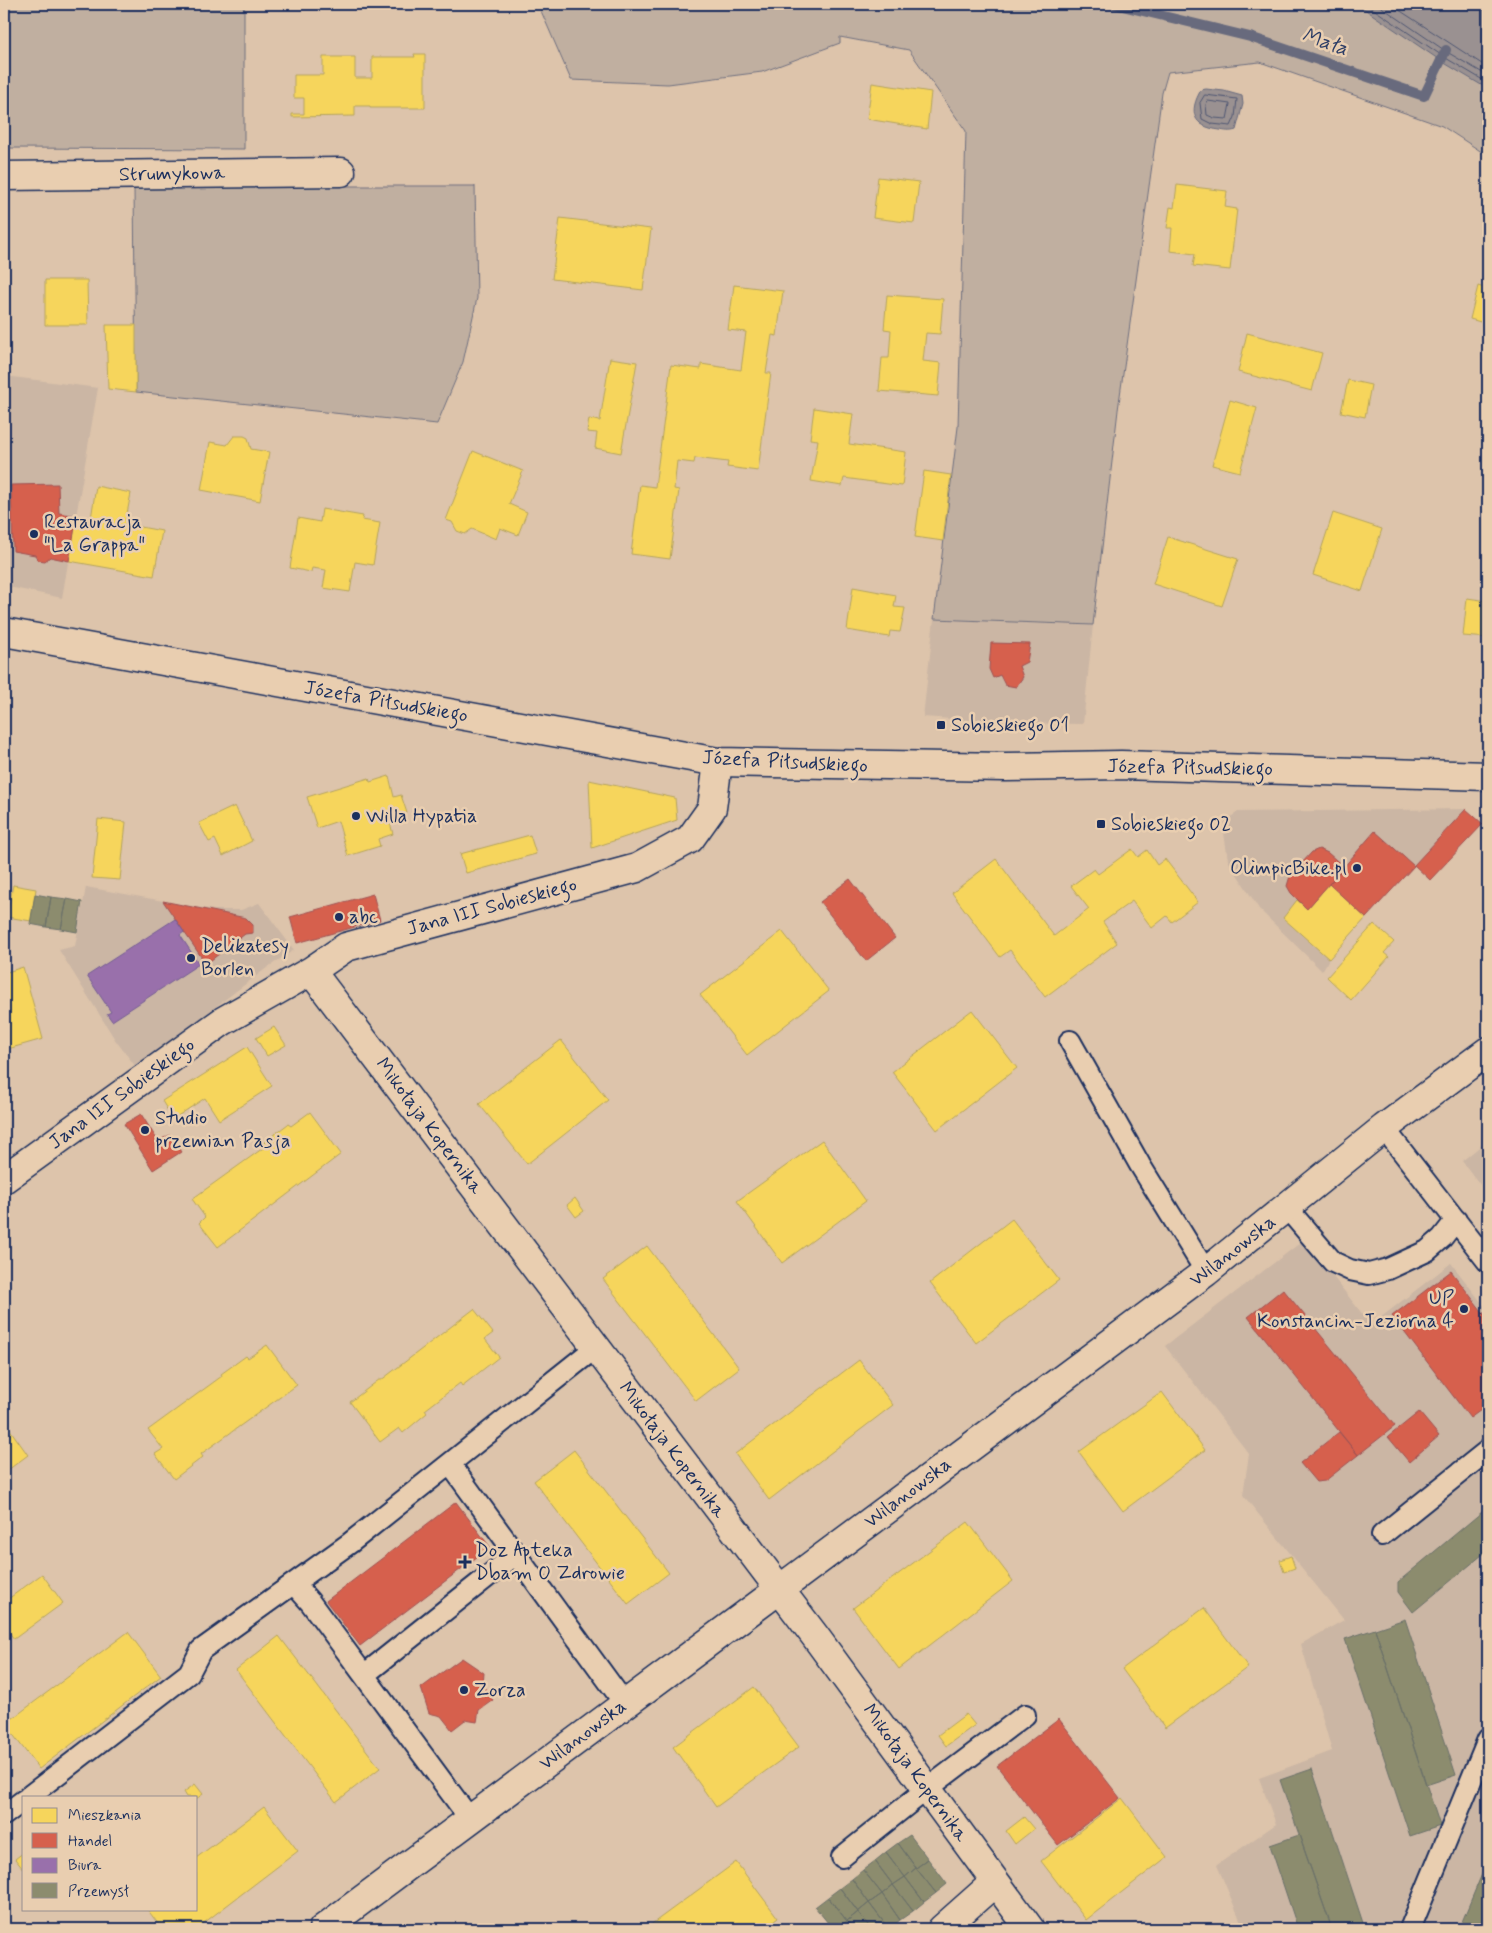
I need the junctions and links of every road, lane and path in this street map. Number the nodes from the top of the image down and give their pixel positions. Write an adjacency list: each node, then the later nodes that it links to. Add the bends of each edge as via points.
1 (341, 172): 2 (street, Strumykowa)
2 (4, 176)
3 (4, 632): 4 (street, Józefa Piłsudskiego)
4 (718, 762): 5 (street, Józefa Piłsudskiego, via 985,767 1121,765); 6 (street, Jana III Sobieskiego, via 712,808 690,839 637,868 346,947)
5 (1488, 776)
6 (311, 971): 10 (street, Jana III Sobieskiego, via 223,1021); 15 (street, Mikołaja Kopernika)
7 (1070, 1042): 14 (lane)
8 (1488, 1051): 9 (street, Wilanowska)
9 (1384, 1128): 11 (street, Wilanowska); 12 (lane)
10 (4, 1179)
11 (1287, 1208): 12 (lane, via 1333,1262 1369,1274 1427,1251); 14 (street, Wilanowska)
12 (1456, 1220): 13 (lane)
13 (1488, 1262)
14 (1206, 1272): 21 (street, Wilanowska)
15 (595, 1348): 17 (lane); 21 (street, Mikołaja Kopernika)
16 (1488, 1450): 18 (lane)
17 (450, 1464): 19 (lane); 20 (lane)
18 (1382, 1534)
19 (516, 1554): 22 (lane); 23 (lane)
20 (294, 1584): 22 (lane); 27 (lane, via 201,1650 189,1674)
21 (778, 1590): 23 (street, Wilanowska); 26 (street, Mikołaja Kopernika)
22 (364, 1675): 30 (lane)
23 (625, 1704): 30 (street, Wilanowska)
24 (1025, 1715): 26 (lane)
25 (1488, 1739): 36 (lane)
26 (927, 1789): 31 (lane); 32 (street, Mikołaja Kopernika)
27 (29, 1796)
28 (22, 1802): 29 (lane)
29 (4, 1816)
30 (470, 1818): 33 (street, Wilanowska)
31 (842, 1857)
32 (995, 1882): 34 (street); 35 (street, Mikołaja Kopernika)
33 (323, 1929)
34 (942, 1929)
35 (1030, 1929)
36 (1410, 1929)

